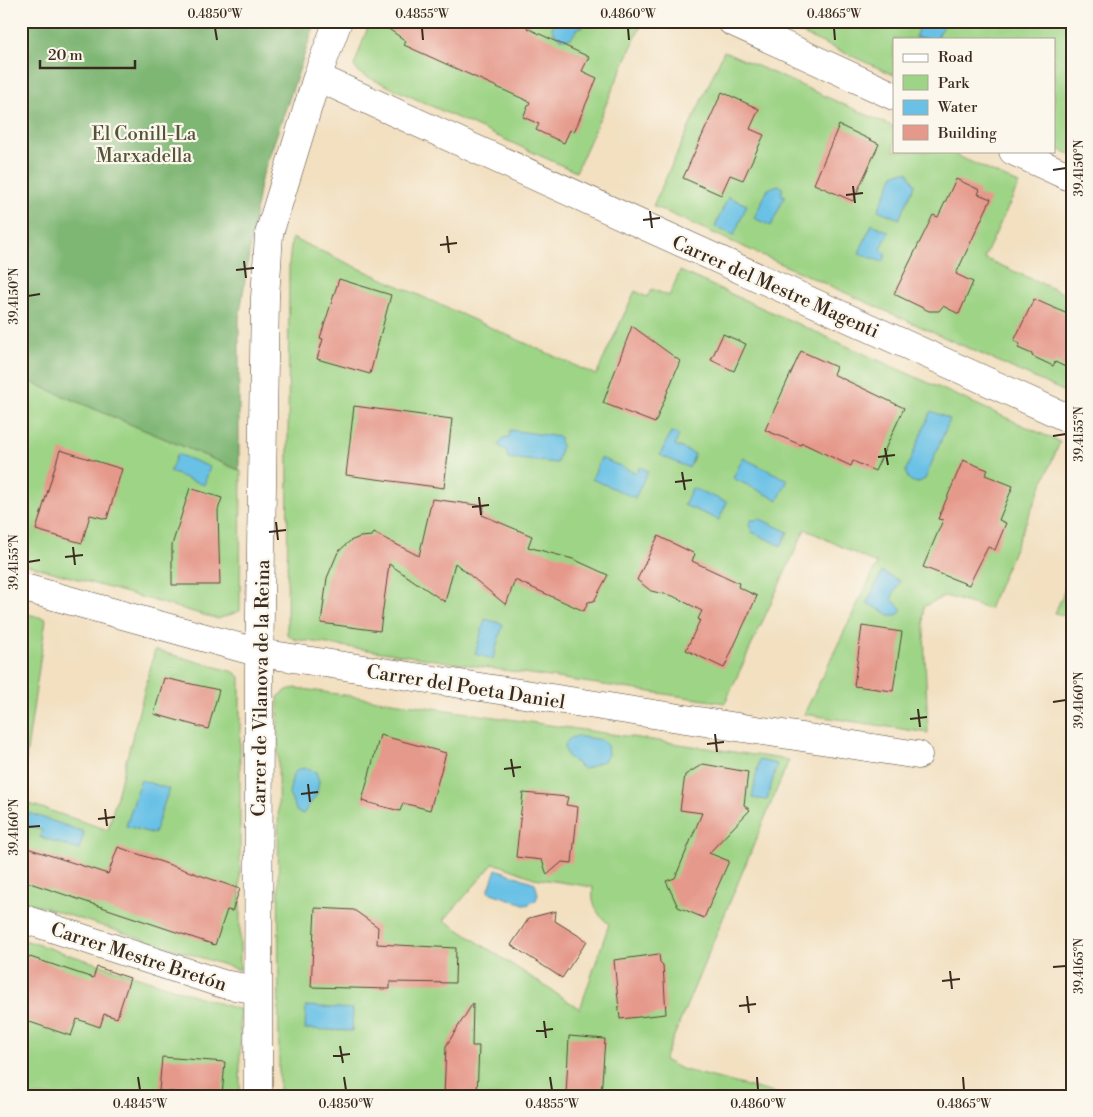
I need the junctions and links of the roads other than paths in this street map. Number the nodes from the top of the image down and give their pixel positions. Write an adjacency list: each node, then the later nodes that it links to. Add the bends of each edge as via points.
1 (338, 21): 3 (street, Carrer de Vilanova de la Reina)
2 (731, 21): 4 (street)
3 (317, 77): 7 (street, Carrer del Mestre Magenti); 9 (street, Carrer de Vilanova de la Reina, via 269,234 265,298)
4 (893, 96)
5 (1015, 152): 6 (street)
6 (1072, 178)
7 (1072, 420)
8 (21, 587): 9 (street, Carrer del Poeta Daniel)
9 (260, 653): 10 (street, Carrer del Poeta Daniel); 12 (street, Carrer de Vilanova de la Reina)
10 (918, 755)
11 (21, 918): 12 (street, Carrer Mestre Bretón, via 223,984)
12 (258, 990): 13 (street, Carrer de Vilanova de la Reina)
13 (258, 1096)

